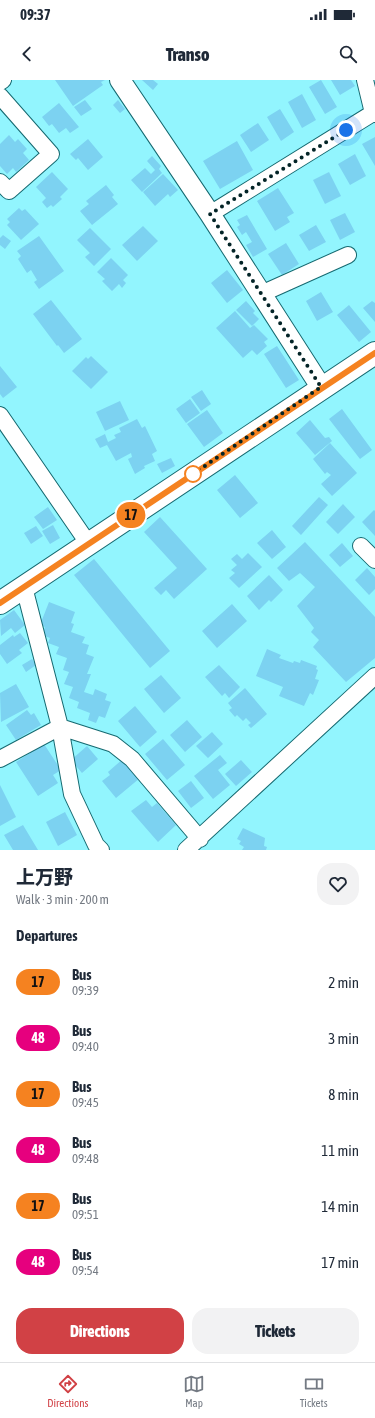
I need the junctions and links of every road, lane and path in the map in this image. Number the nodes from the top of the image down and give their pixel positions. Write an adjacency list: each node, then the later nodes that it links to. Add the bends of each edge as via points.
1 (3, 80): 4 (street)
2 (120, 80): 8 (street)
3 (365, 80): 6 (street)
4 (0, 82)
5 (0, 96): 7 (street, via 51,154 9,192)
6 (374, 114): 8 (street)
7 (0, 182)
8 (210, 214): 10 (street)
9 (348, 255): 10 (street)
10 (261, 294): 12 (street)
11 (375, 353): 12 (main road)
12 (321, 387): 14 (main road)
13 (0, 415): 14 (street)
14 (88, 543): 17 (main road)
15 (361, 546): 16 (street)
16 (375, 560)
17 (24, 587): 18 (main road); 20 (street)
18 (0, 603)
19 (375, 676): 22 (street)
20 (60, 727): 21 (street); 22 (street, via 118,747 132,759); 23 (street, via 72,794)
21 (0, 759)
22 (200, 839): 24 (street)
23 (95, 848)
24 (186, 850)

